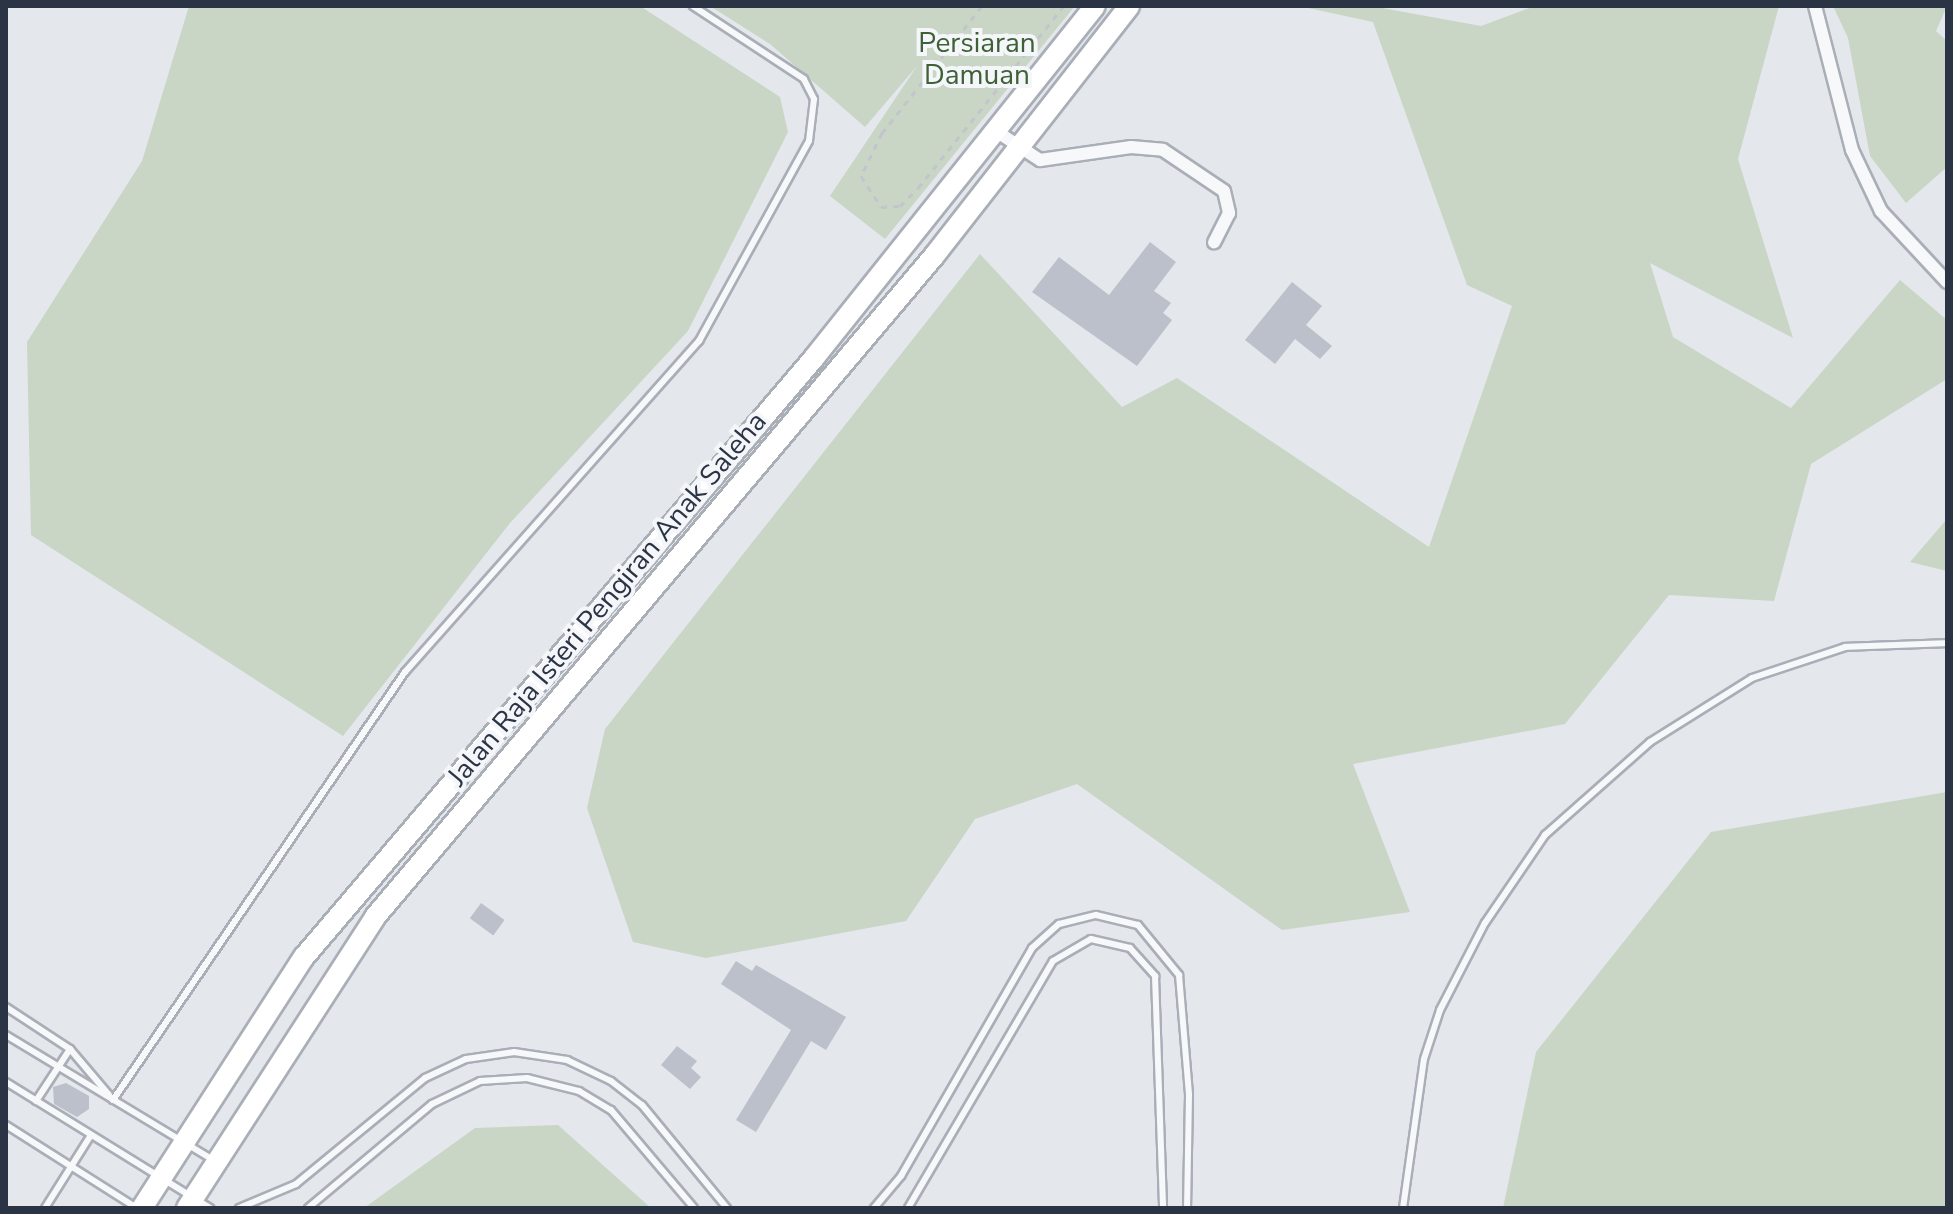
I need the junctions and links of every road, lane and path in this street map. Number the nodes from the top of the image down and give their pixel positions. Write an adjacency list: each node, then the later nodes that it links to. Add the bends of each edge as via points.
1 (693, 6): 17 (lane, via 804,79 814,99 809,141 699,341 405,672)
2 (982, 6): 3 (path, via 882,133 861,176 881,207 900,206 918,188)
3 (1064, 6)
4 (1095, 6): 7 (main road, Jalan Raja Isteri Pengiran Anak Saleha)
5 (1129, 6): 8 (main road, Jalan Raja Isteri Pengiran Anak Saleha)
6 (1815, 6): 10 (street, via 1852,150 1881,211)
7 (996, 131): 8 (street); 21 (main road, Jalan Raja Isteri Pengiran Anak Saleha, via 814,358 304,957)
8 (1021, 148): 9 (street, via 1056,162 1131,147 1163,150 1224,191 1229,213); 22 (main road, Jalan Raja Isteri Pengiran Anak Saleha, via 375,917)
9 (1214, 242)
10 (1947, 282)
11 (1947, 643): 36 (lane, via 1845,647 1752,678 1650,742 1545,835 1485,923 1440,1010 1424,1059)
12 (6, 1007): 14 (lane)
13 (6, 1035): 15 (lane)
14 (70, 1049): 15 (lane); 17 (lane)
15 (59, 1066): 17 (lane); 18 (lane)
16 (6, 1082): 18 (lane)
17 (113, 1100): 21 (lane)
18 (36, 1101): 20 (lane)
19 (6, 1125): 23 (lane)
20 (91, 1135): 23 (lane); 24 (lane)
21 (183, 1142): 22 (lane); 24 (main road, Jalan Raja Isteri Pengiran Anak Saleha)
22 (215, 1161): 25 (main road, Jalan Raja Isteri Pengiran Anak Saleha)
23 (72, 1168): 26 (lane); 27 (lane)
24 (160, 1178): 25 (lane); 27 (main road, Jalan Raja Isteri Pengiran Anak Saleha)
25 (197, 1204)
26 (45, 1208)
27 (140, 1208)
28 (239, 1208): 31 (lane, via 296,1184 425,1078 466,1059 514,1052 567,1060 611,1081 642,1105)
29 (308, 1208): 30 (lane, via 432,1104 480,1081 527,1078 579,1091 611,1110)
30 (694, 1208)
31 (727, 1208)
32 (874, 1208): 35 (lane, via 901,1176 1032,948 1059,924 1096,915 1138,925 1179,975 1189,1095)
33 (908, 1208): 34 (lane, via 1053,961 1091,939 1130,948 1155,976)
34 (1163, 1208)
35 (1187, 1208)
36 (1403, 1208)

